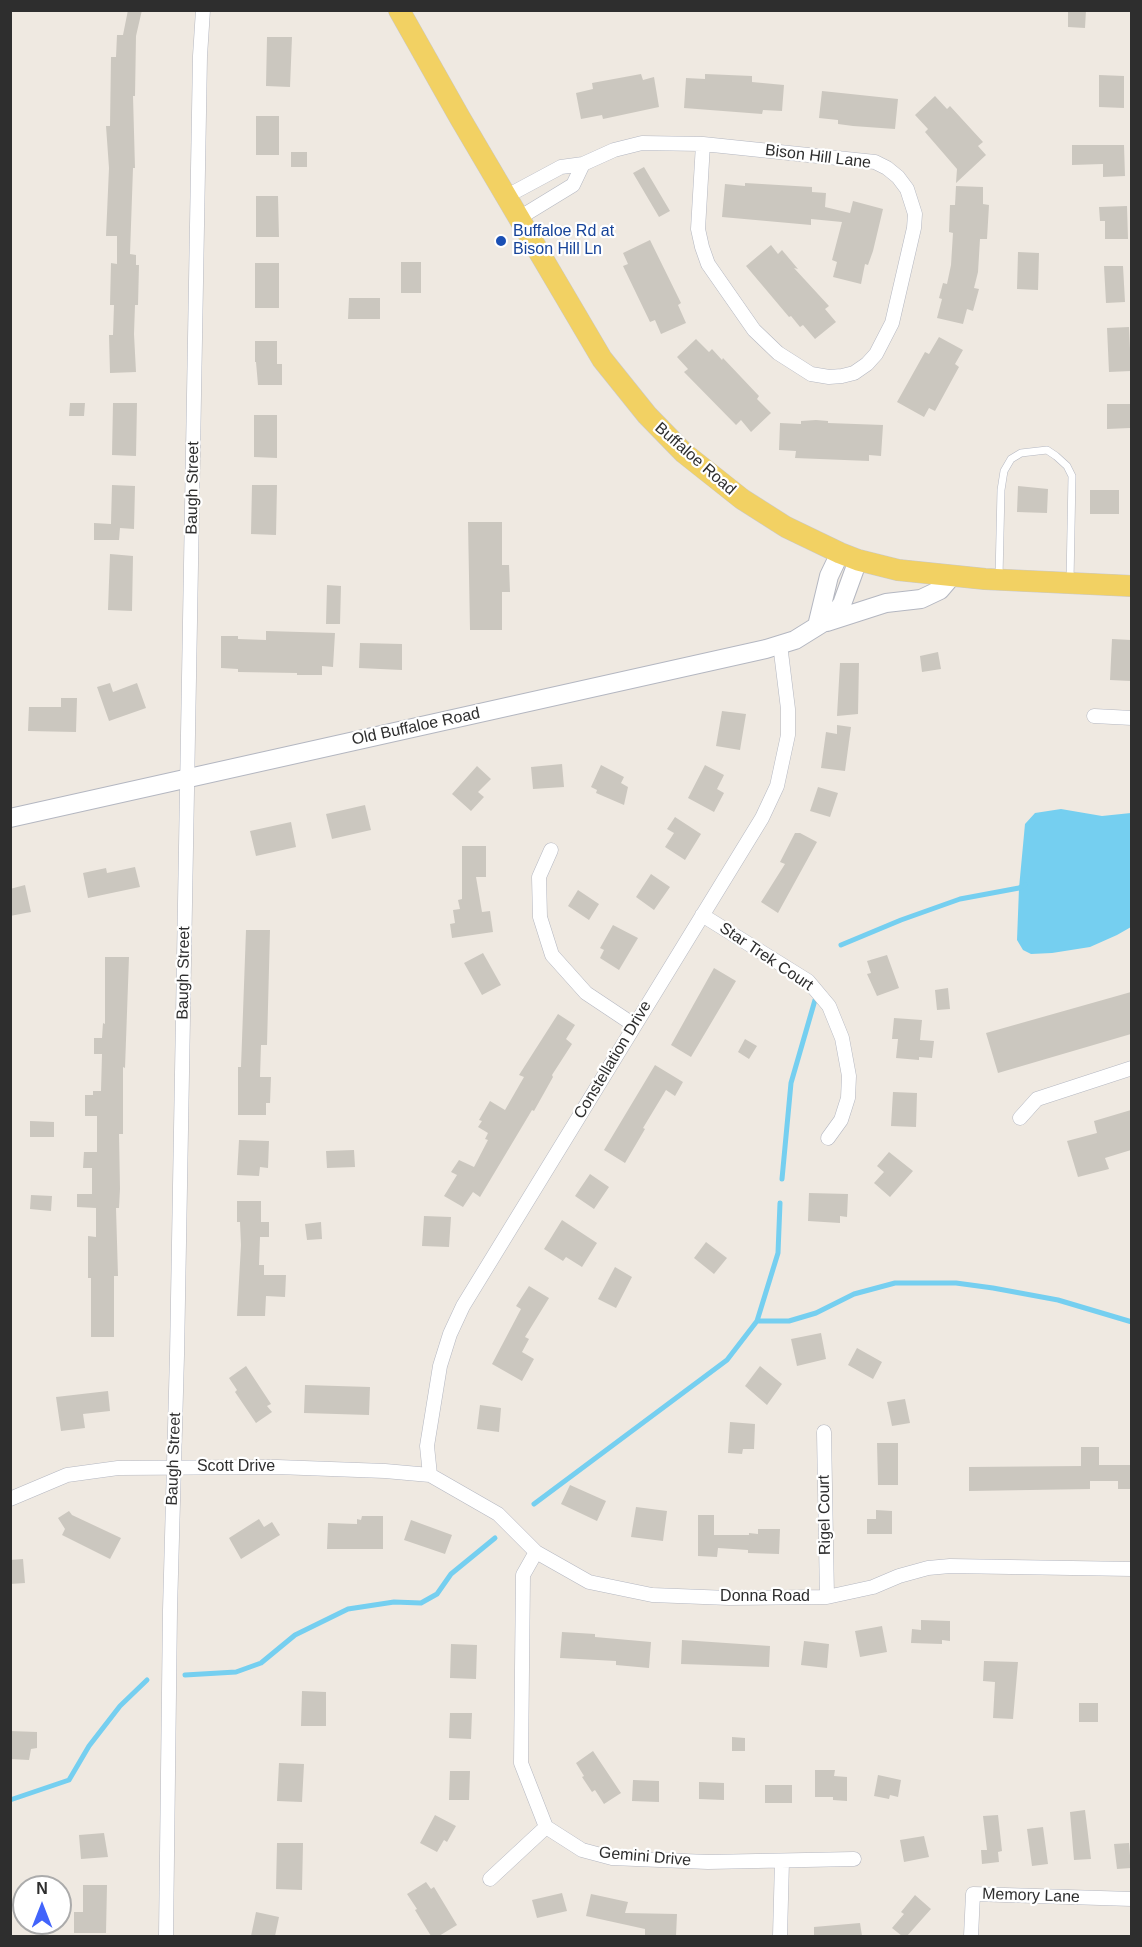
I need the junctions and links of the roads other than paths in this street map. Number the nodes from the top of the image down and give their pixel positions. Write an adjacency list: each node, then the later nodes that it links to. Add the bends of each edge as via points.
1 (203, 10): 16 (street, Baugh Street)
2 (399, 10): 5 (main road, Buffaloe Road)
3 (703, 144): 3 (street, Bison Hill Lane, via 875,162 898,177 907,189 915,214 900,291 892,323 867,364 842,376 811,374 778,353 754,330 708,264 702,247 698,229); 4 (street, Bison Hill Lane, via 642,143)
4 (583, 164): 5 (street, Bison Hill Lane, via 561,167); 6 (street, via 573,184)
5 (507, 196): 6 (main road, Buffaloe Road)
6 (519, 218): 7 (main road, Buffaloe Road, via 602,359 646,415 684,453 742,499 786,527)
7 (849, 556): 8 (main road, Buffaloe Road, via 898,570); 12 (street, via 829,576)
8 (952, 576): 9 (main road, Buffaloe Road); 12 (street, Old Buffaloe Road, via 940,590 921,599 886,603)
9 (999, 580): 10 (main road, Buffaloe Road); 10 (lane, via 1004,471 1011,459 1021,453 1047,450 1067,466 1072,476)
10 (1070, 583): 11 (main road, Buffaloe Road)
11 (1131, 586)
12 (821, 624): 13 (street, Old Buffaloe Road)
13 (780, 645): 16 (street, Old Buffaloe Road); 19 (street, Constellation Drive, via 788,735 777,786 762,818)
14 (1094, 716): 15 (street)
15 (1131, 718)
16 (187, 777): 17 (street, Old Buffaloe Road); 25 (street, Baugh Street)
17 (10, 818)
18 (551, 850): 20 (street, via 539,878 540,917 552,955 586,993)
19 (702, 915): 20 (street, Constellation Drive); 23 (street, Star Trek Court, via 808,981 829,1006 842,1038 849,1076 841,1120)
20 (634, 1025): 26 (street, Constellation Drive, via 463,1306 450,1334 440,1366 428,1436)
21 (1131, 1068): 22 (street, via 1037,1099)
22 (1020, 1118)
23 (828, 1138)
24 (824, 1432): 30 (street, Rigel Court)
25 (174, 1467): 26 (street, Scott Drive, via 348,1469); 27 (street, Scott Drive, via 87,1471); 36 (street, Baugh Street)
26 (430, 1475): 28 (street, Donna Road, via 498,1514)
27 (10, 1499)
28 (536, 1552): 30 (street, Donna Road, via 589,1582 652,1595); 31 (street, via 523,1575 521,1763)
29 (1131, 1569): 30 (street, Donna Road, via 950,1566)
30 (827, 1597)
31 (546, 1827): 33 (street, Gemini Drive, via 582,1851 612,1858); 34 (street)
32 (854, 1859): 33 (street, Gemini Drive)
33 (782, 1861): 37 (street)
34 (490, 1879)
35 (1131, 1899): 38 (street, Memory Lane, via 973,1894)
36 (166, 1936)
37 (780, 1936)
38 (971, 1936)

